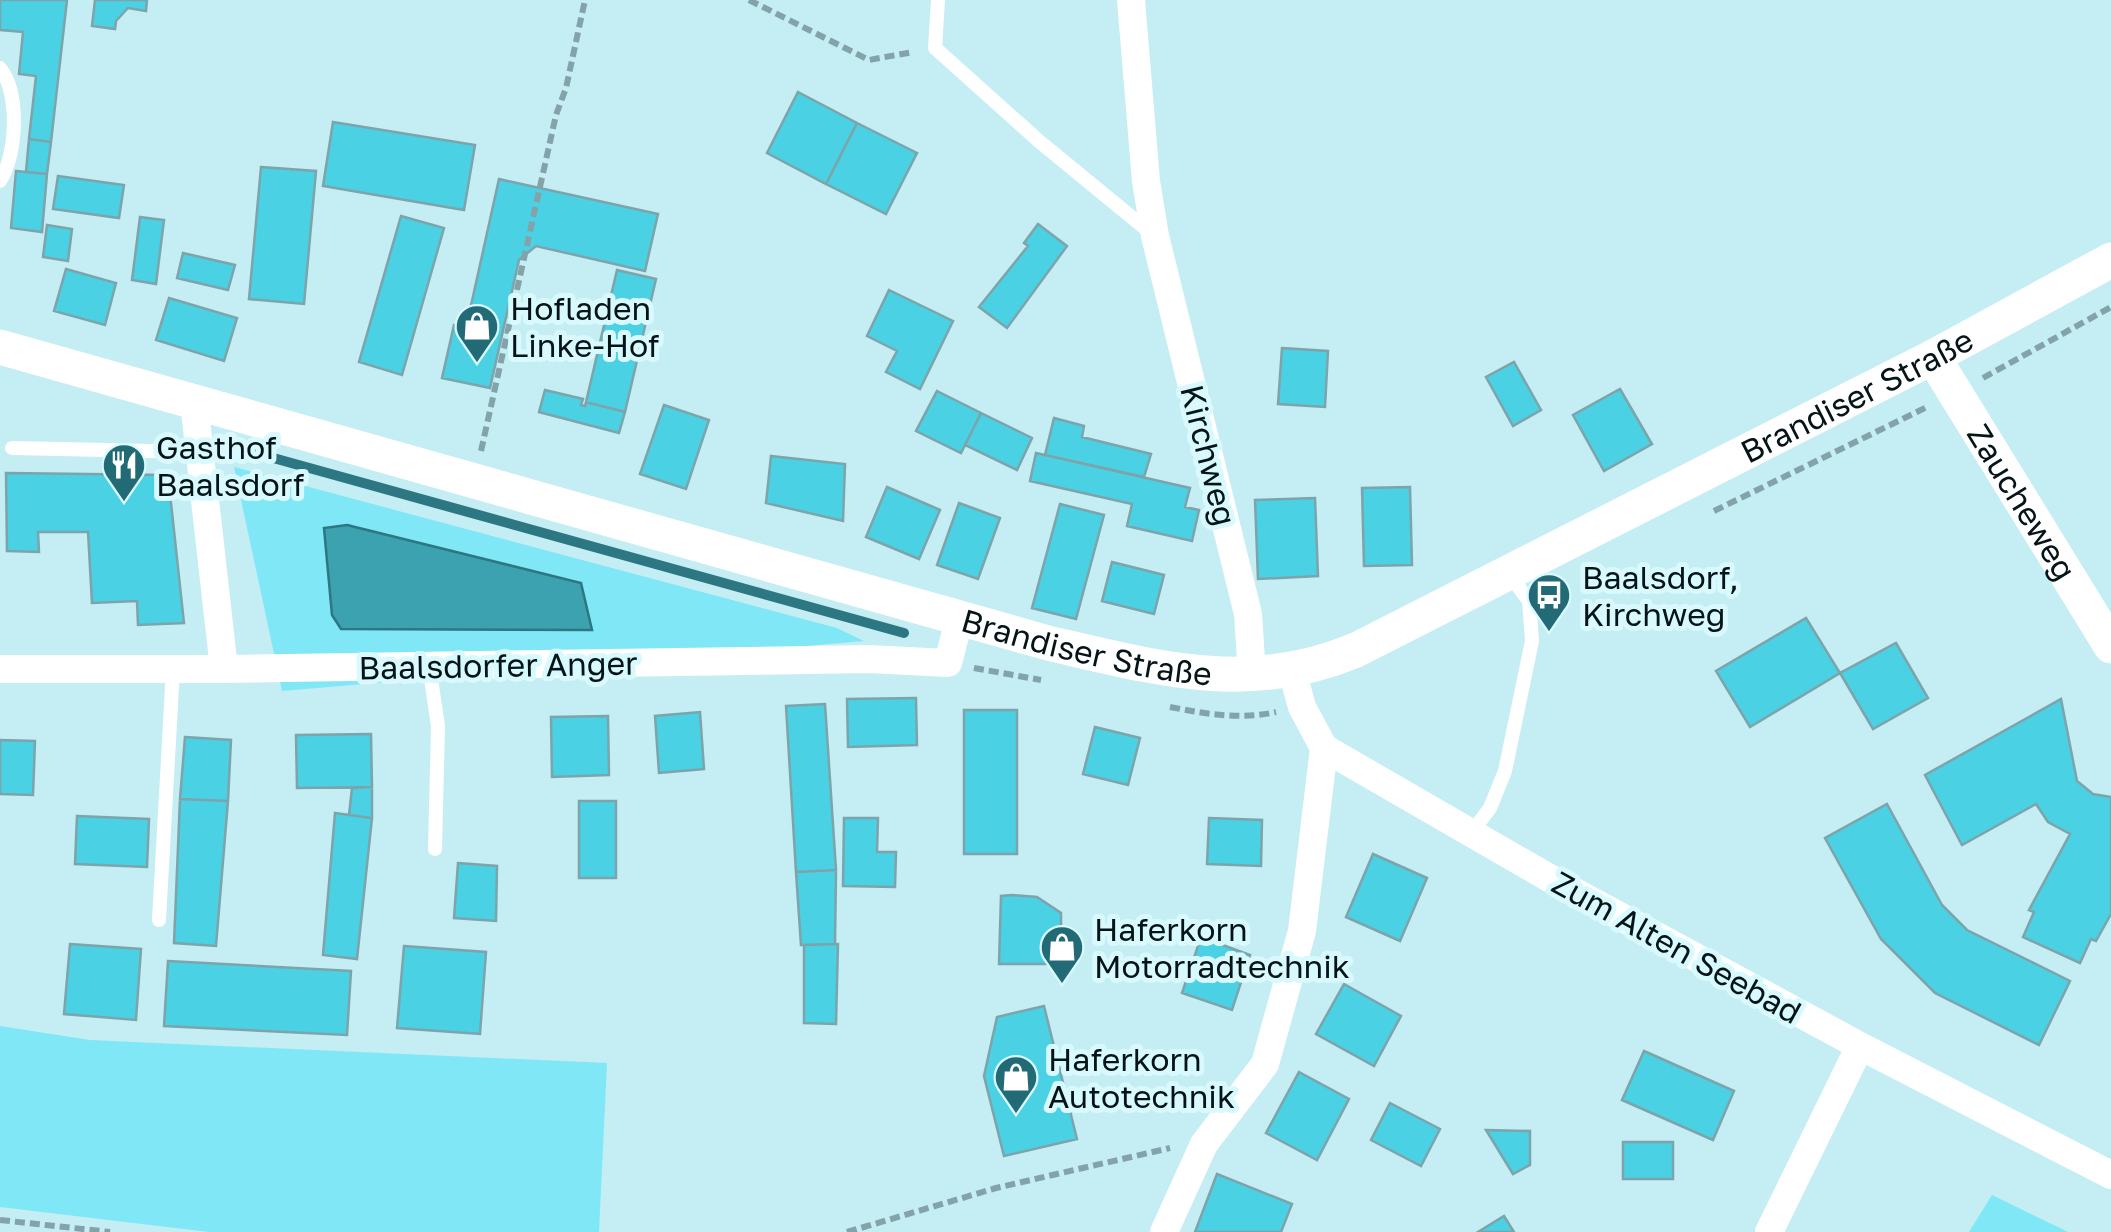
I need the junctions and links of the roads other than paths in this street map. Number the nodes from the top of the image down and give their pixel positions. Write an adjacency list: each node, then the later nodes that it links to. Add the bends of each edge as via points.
1 (938, 0): 5 (lane, via 935,48)
2 (1131, 0): 5 (street, Kirchweg)
3 (0, 68): 4 (lane, via 12,105 8,169)
4 (0, 182)
5 (1155, 236): 20 (street, Kirchweg, via 1248,614)
6 (2111, 260): 8 (street, Brandiser Straße)
7 (0, 347): 9 (street, Brandiser Straße)
8 (1933, 357): 12 (street, Brandiser Straße); 14 (street, Zaucheweg)
9 (194, 402): 11 (street); 13 (street, Brandiser Straße)
10 (12, 448): 11 (lane)
11 (200, 452): 18 (street)
12 (1509, 574): 19 (street, Brandiser Straße, via 1356,650); 22 (lane, via 1529,602 1532,641 1506,772)
13 (960, 616): 15 (street, Baalsdorfer Anger, via 948,664 869,659); 20 (street, Brandiser Straße, via 1145,666)
14 (2111, 646)
15 (429, 666): 18 (street, Baalsdorfer Anger); 23 (lane, via 438,726)
16 (0, 669): 17 (street, Baalsdorfer Anger)
17 (173, 669): 18 (street, Baalsdorfer Anger); 24 (lane)
18 (224, 669)
19 (1292, 670): 20 (street, Brandiser Straße); 21 (street)
20 (1252, 675)
21 (1324, 748): 22 (street, Zum Alten Seebad); 27 (street, via 1302,931 1265,1064 1204,1144)
22 (1472, 832): 25 (street, Zum Alten Seebad)
23 (435, 849)
24 (158, 920)
25 (1860, 1046): 26 (street, Zum Alten Seebad); 28 (street)
26 (2111, 1175)
27 (1164, 1232)
28 (1769, 1232)

